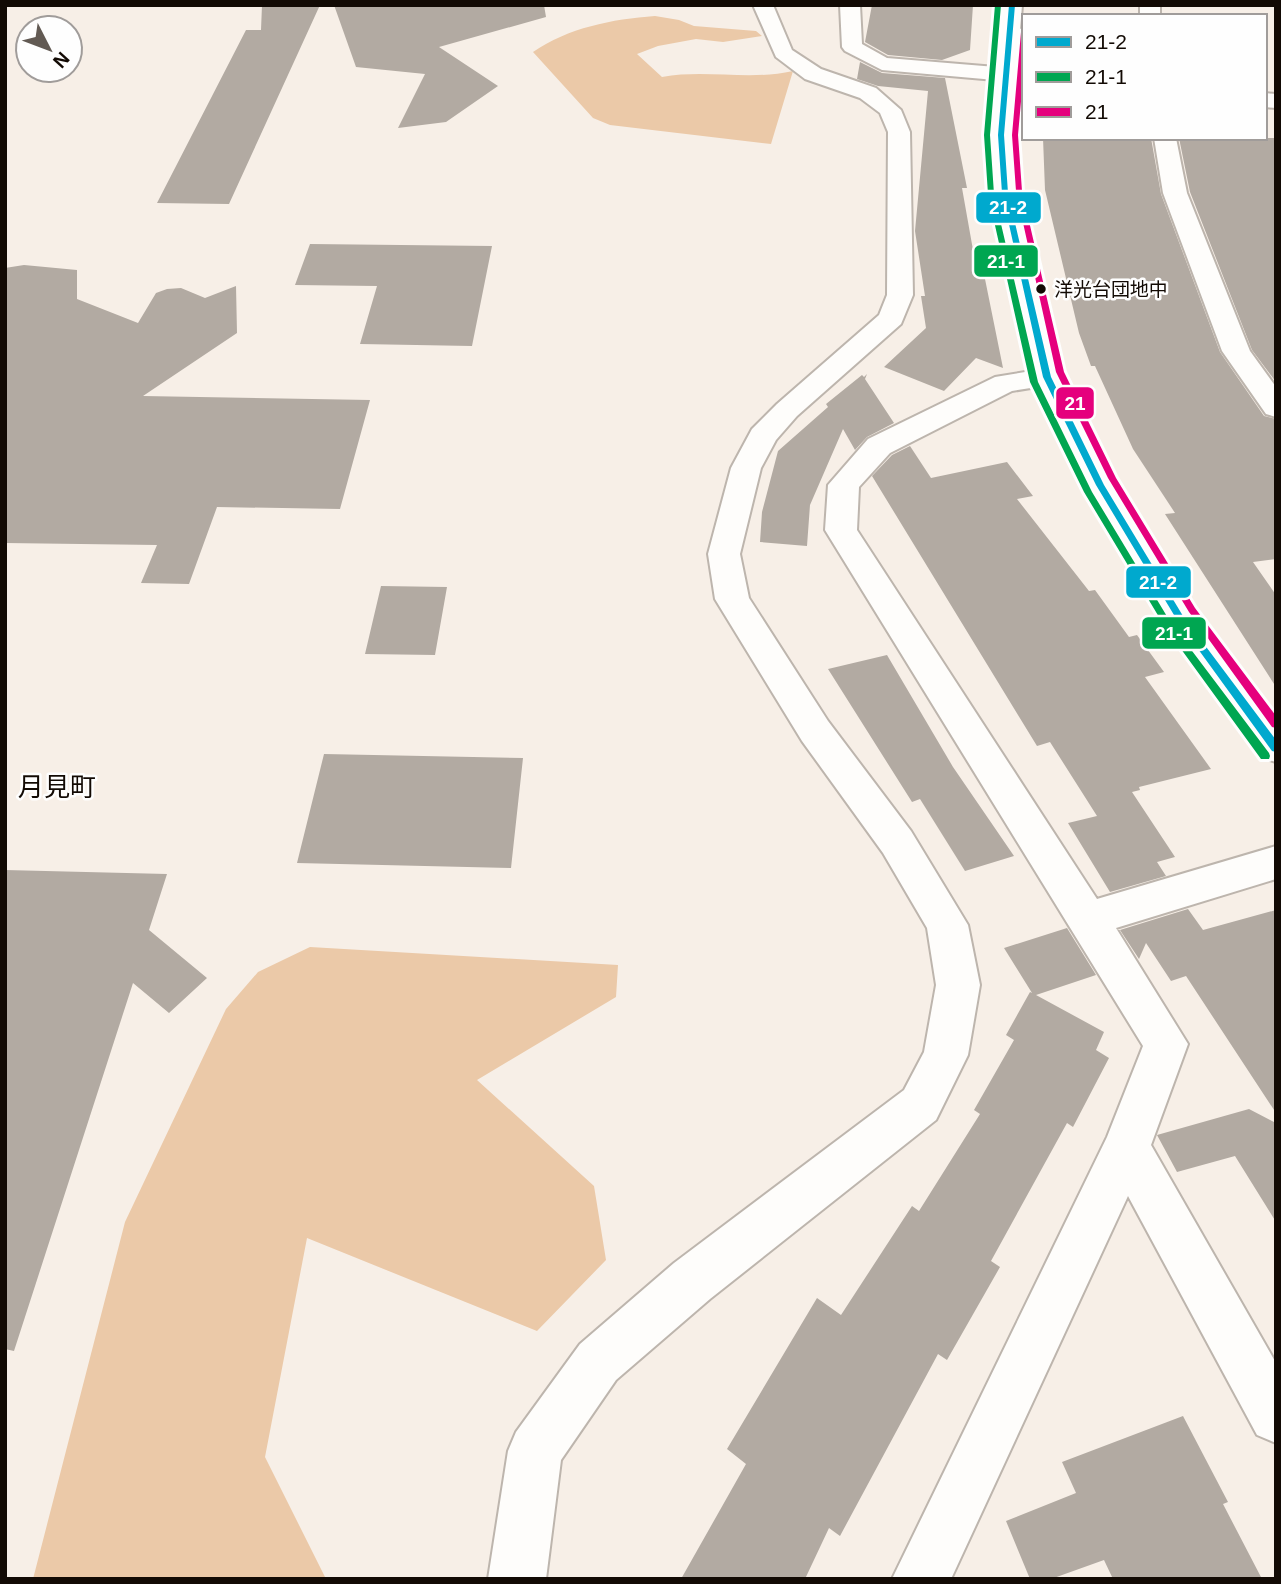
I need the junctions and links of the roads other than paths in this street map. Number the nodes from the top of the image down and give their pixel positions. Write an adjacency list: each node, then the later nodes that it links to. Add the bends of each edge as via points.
1 (762, 5): 13 (street, via 783,53 813,74 868,93 890,110 898,132 900,295 891,317 873,336 763,436 746,468 724,554 732,599 815,731 897,842 947,925 958,985 946,1055 920,1105 692,1281 597,1363 535,1451)
2 (850, 5): 4 (street, via 852,47 882,64)
3 (1012, 5): 4 (street)
4 (1015, 76): 6 (street, via 1001,135 1004,193)
5 (1165, 140): 7 (street, via 1175,193 1236,351)
6 (1046, 377): 8 (street, via 1100,485 1180,618); 10 (street, via 1005,383 879,446 844,485 841,530)
7 (1276, 408)
8 (1276, 748)
9 (1276, 862): 10 (street)
10 (1089, 919): 11 (street, via 1166,1044)
11 (1127, 1147): 12 (street); 14 (street)
12 (1276, 1416)
13 (517, 1579)
14 (921, 1579)

